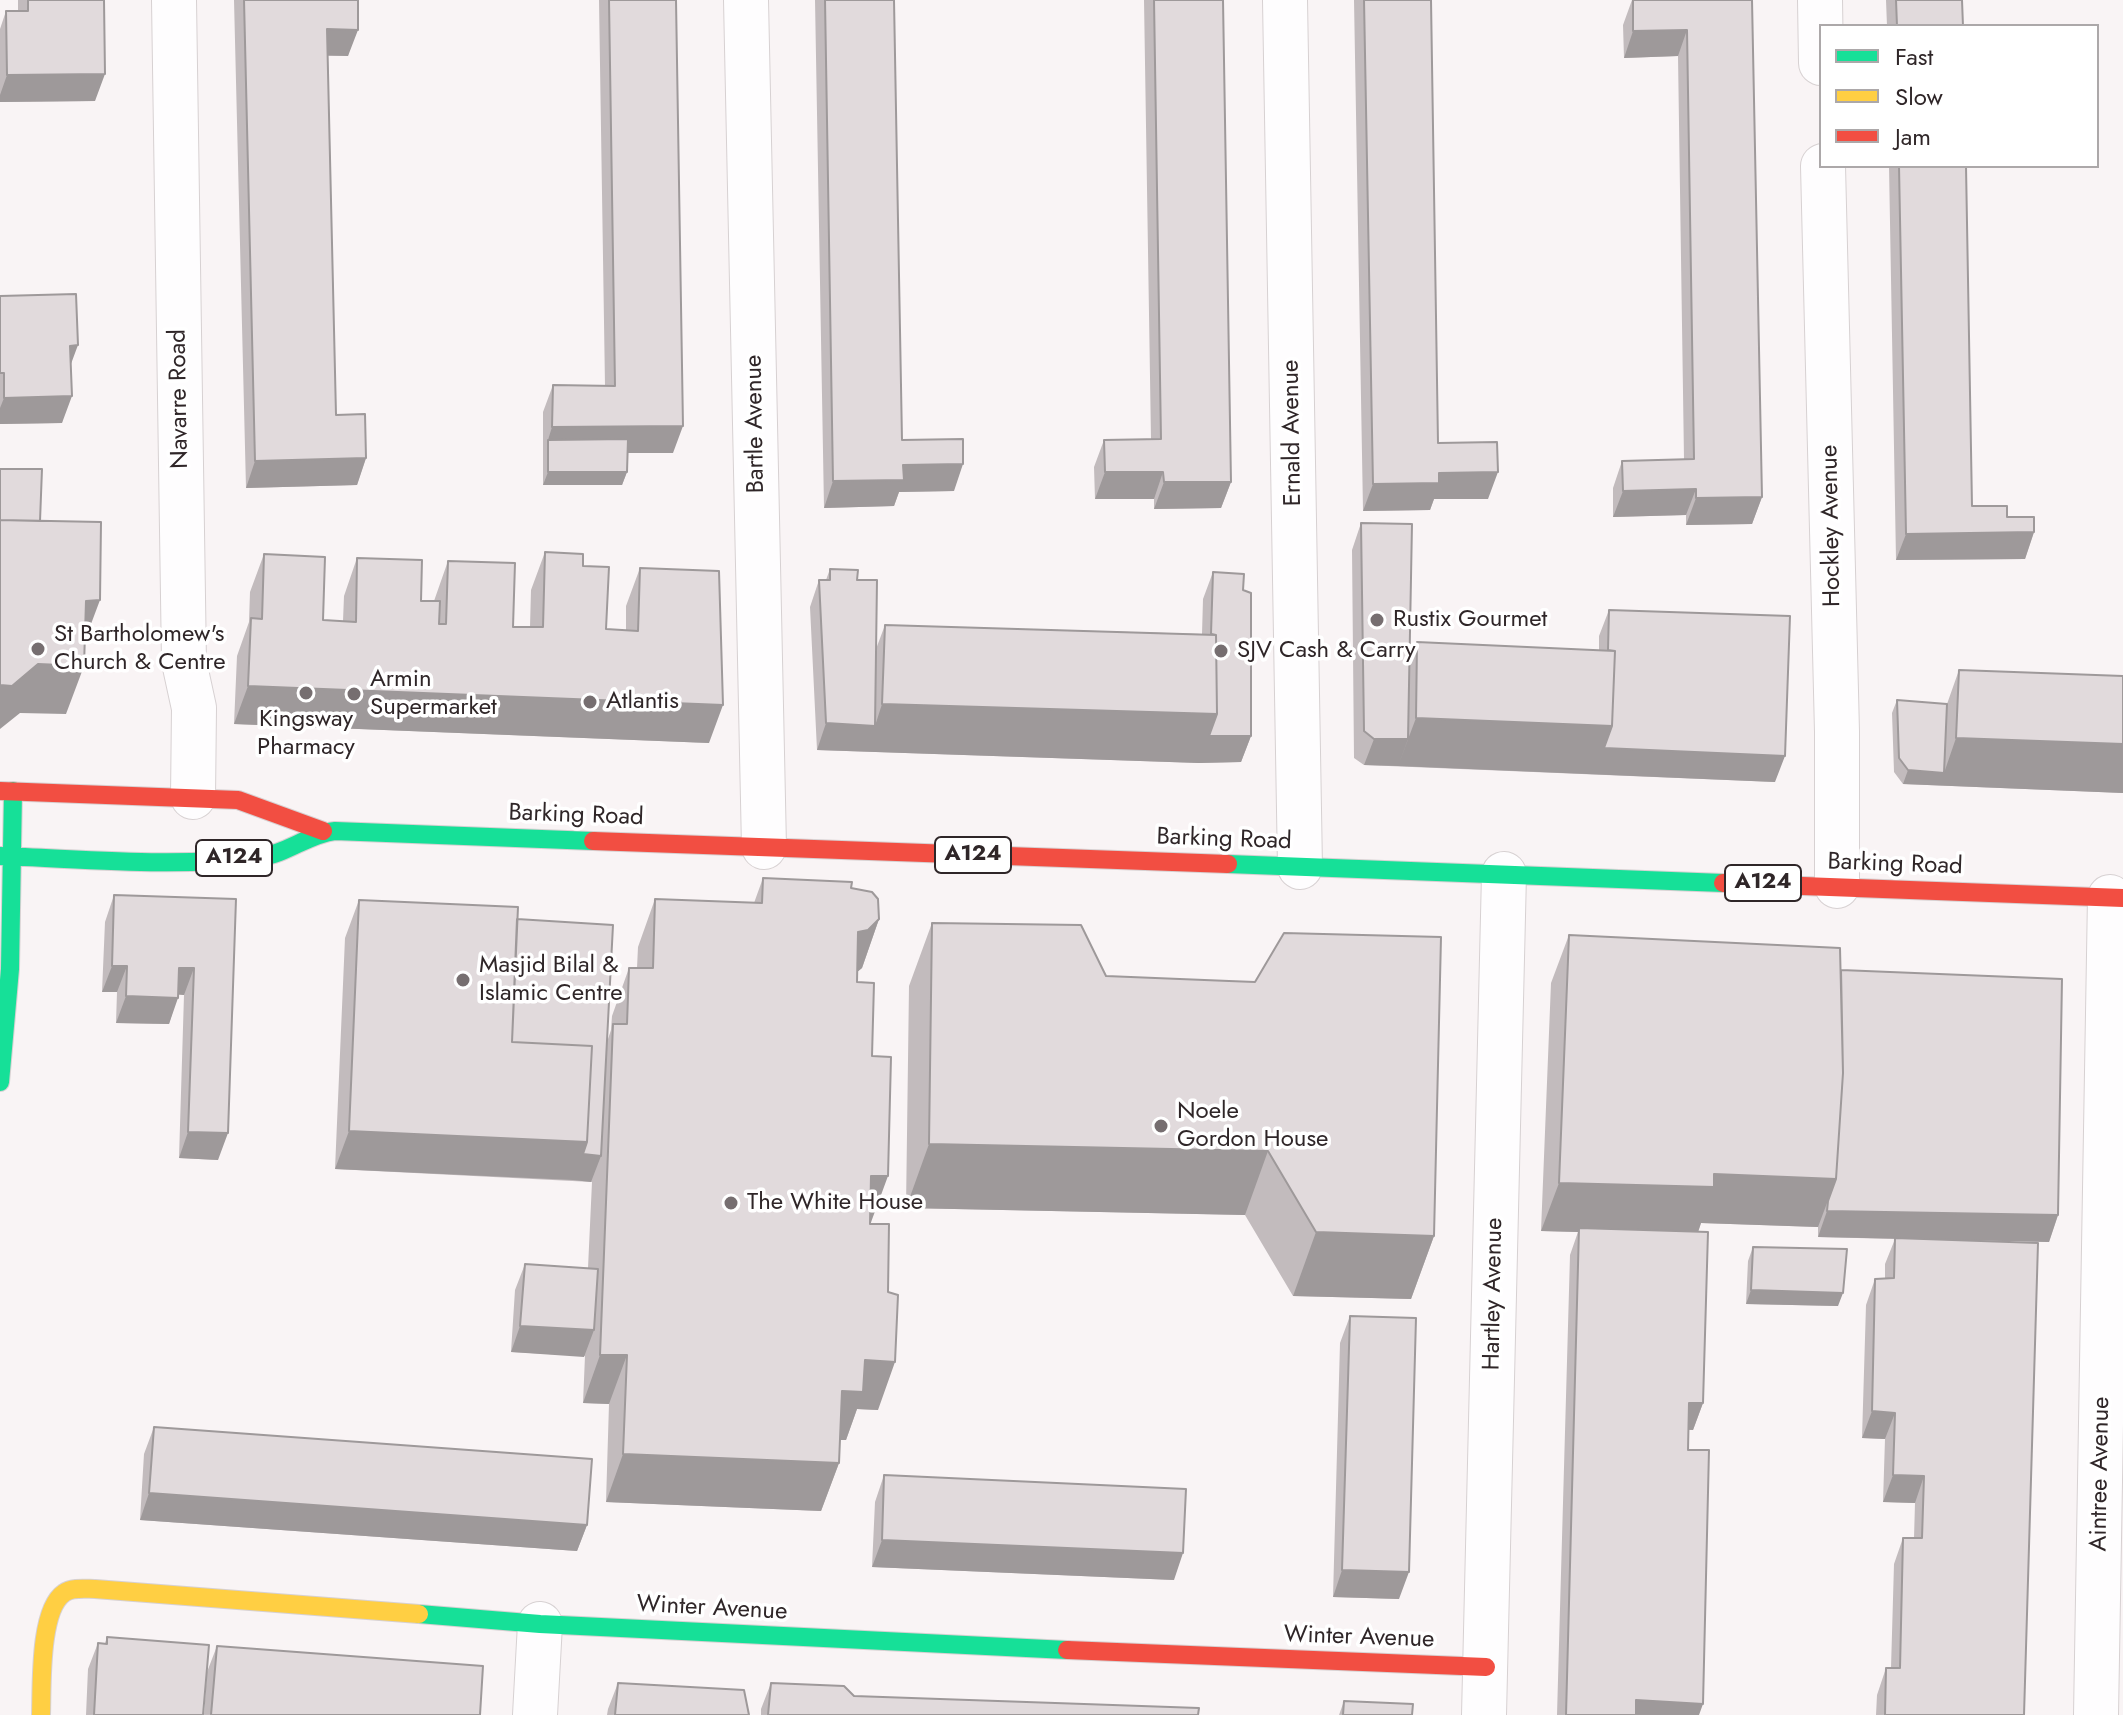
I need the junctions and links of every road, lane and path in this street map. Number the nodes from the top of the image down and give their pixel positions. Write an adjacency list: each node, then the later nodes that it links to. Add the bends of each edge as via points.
1 (174, 0): 8 (street, Navarre Road, via 184,662 194,708)
2 (746, 0): 10 (street, Bartle Avenue)
3 (1285, 0): 12 (street, Ernald Avenue)
4 (1820, 0): 5 (street)
5 (1820, 24)
6 (1823, 168): 14 (street, Hockley Avenue)
7 (7, 791): 8 (main road, Barking Road / A124); 11 (main road)
8 (193, 797): 9 (main road, Barking Road / A124, via 238,800)
9 (323, 831): 10 (main road, Barking Road / A124); 11 (main road, Barking Road / A124, via 264,857 160,861)
10 (764, 847): 12 (main road, Barking Road / A124)
11 (6, 856): 16 (main road, via 10,969)
12 (1300, 867): 13 (main road, Barking Road / A124)
13 (1504, 874): 14 (main road, Barking Road / A124); 18 (street, Hartley Avenue)
14 (1837, 886): 15 (main road, Barking Road / A124)
15 (2117, 898): 22 (street, Aintree Avenue)
16 (0, 1082)
17 (540, 1624): 18 (main road, Winter Avenue); 19 (main road, Winter Avenue, via 95,1589 66,1591 52,1610); 20 (street)
18 (1486, 1667): 21 (street, Hartley Avenue)
19 (41, 1715)
20 (535, 1715)
21 (1484, 1715)
22 (2096, 1715)

